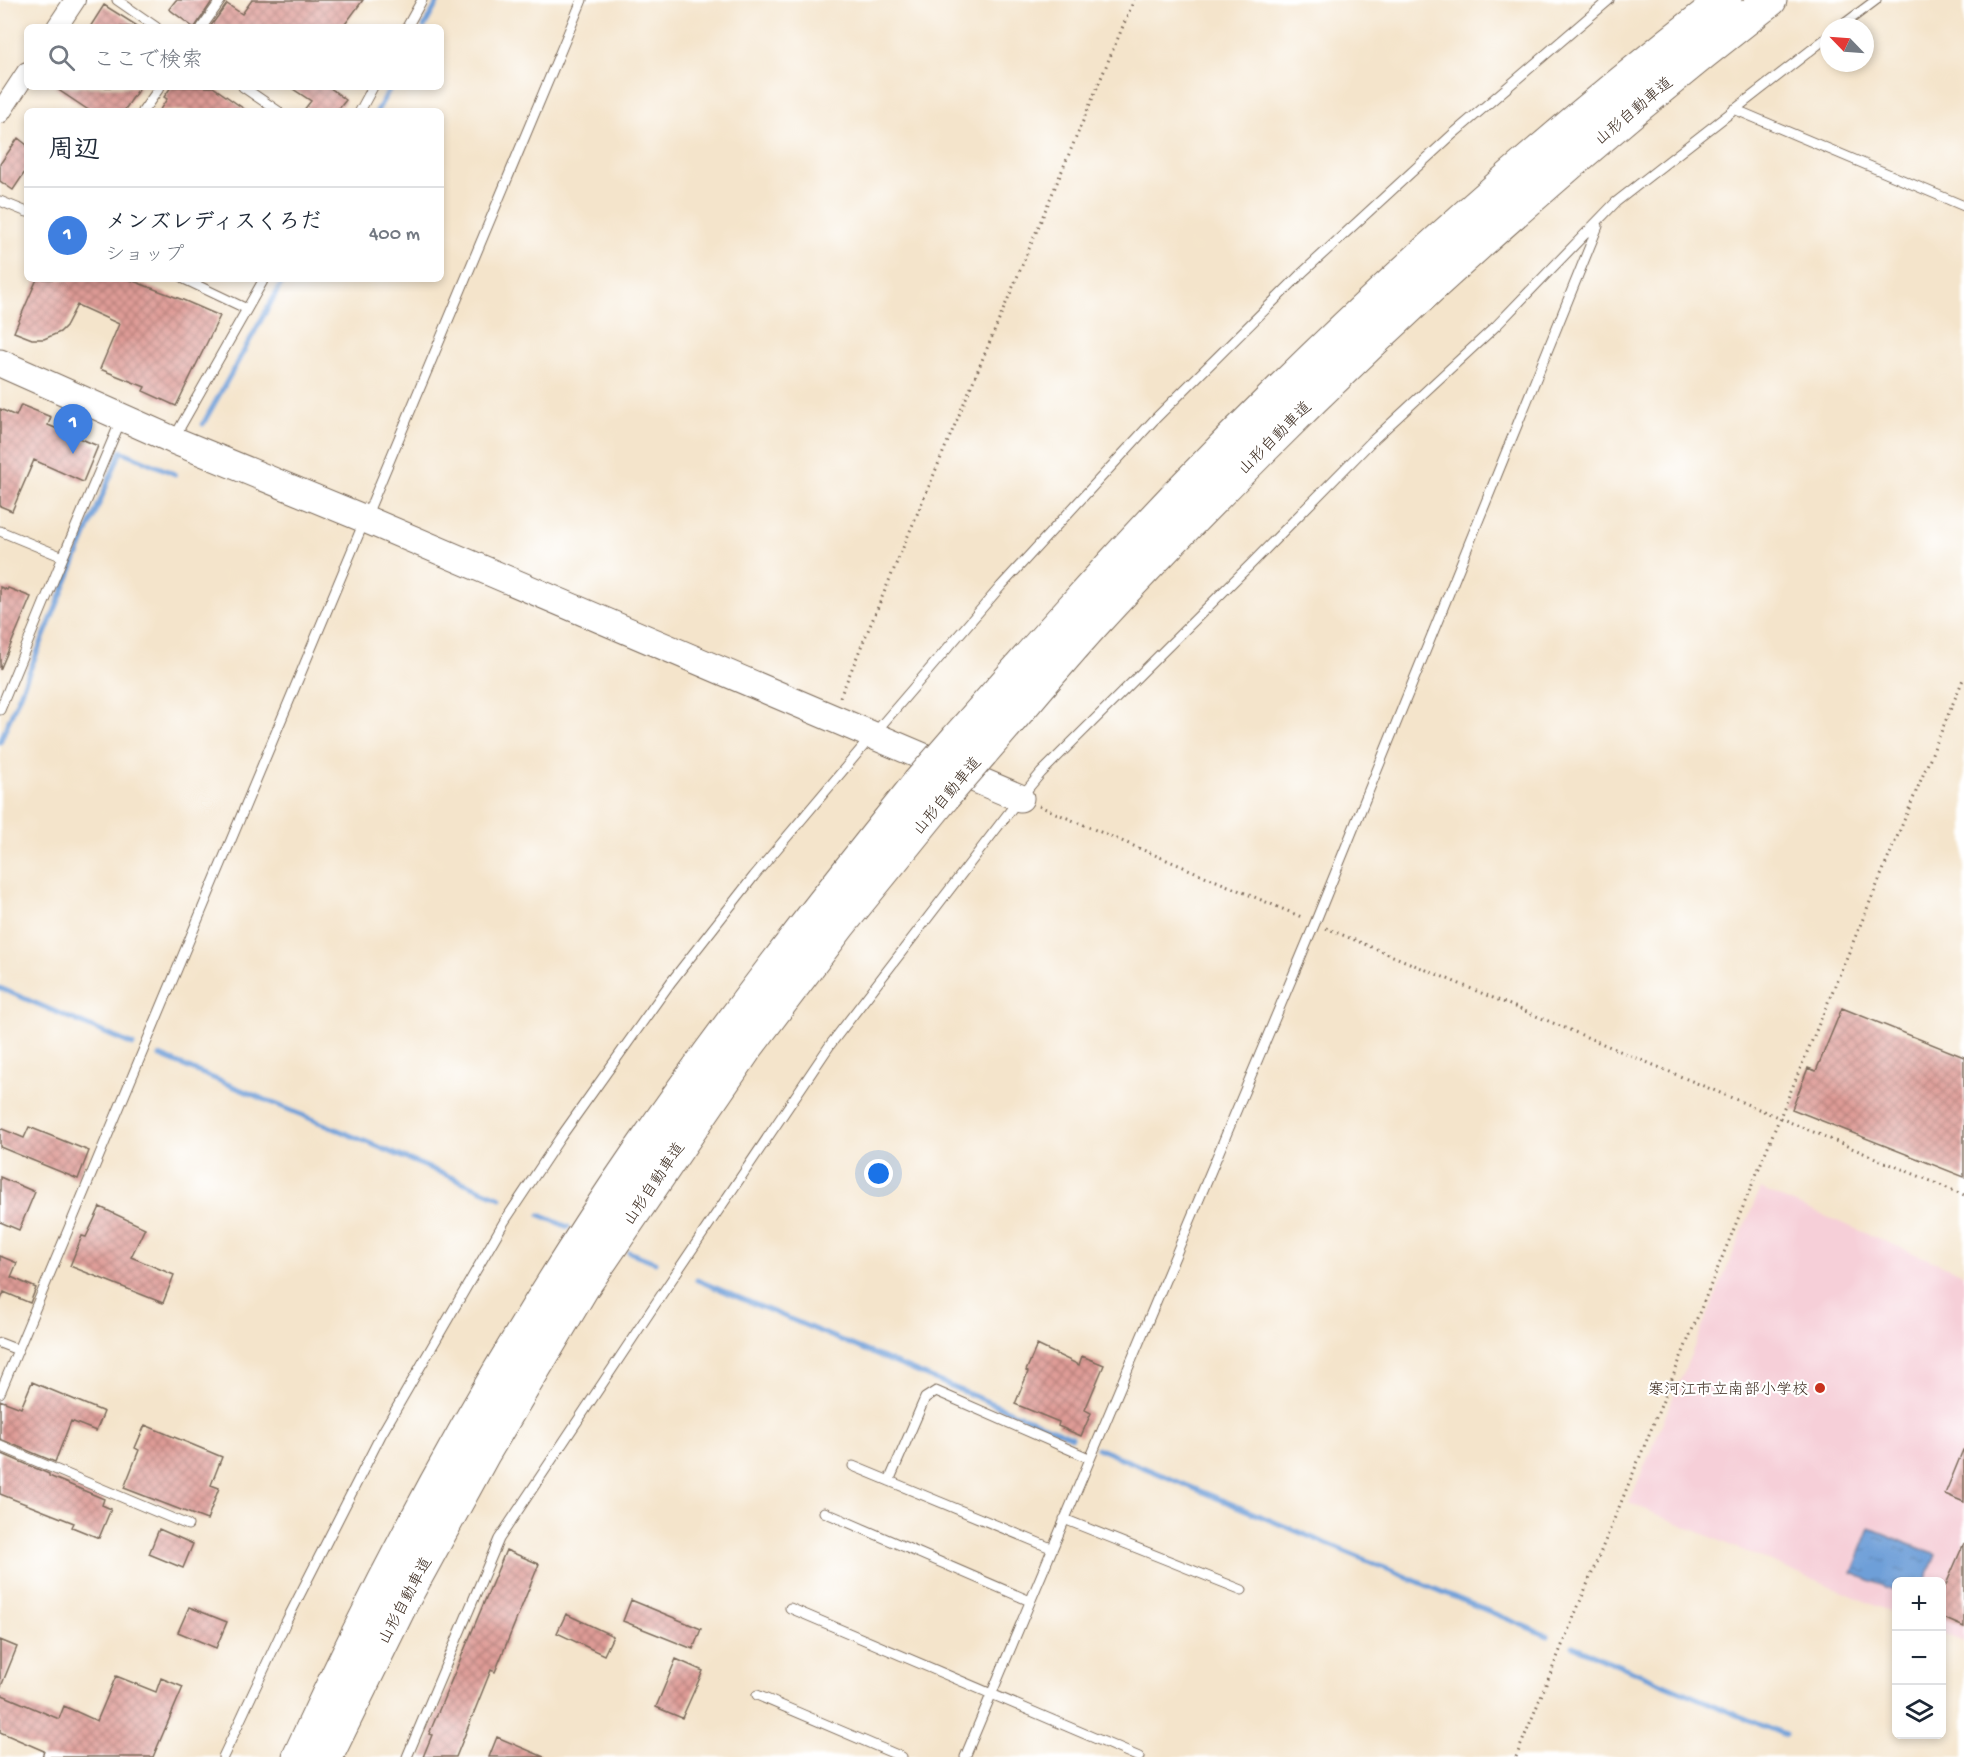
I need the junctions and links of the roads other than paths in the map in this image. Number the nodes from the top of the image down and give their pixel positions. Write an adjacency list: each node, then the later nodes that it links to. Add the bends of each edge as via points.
1 (75, 0): 11 (street)
2 (117, 0): 12 (lane)
3 (221, 0): 13 (lane)
4 (422, 0): 14 (lane)
5 (582, 0): 36 (lane)
6 (1609, 0): 40 (lane, via 1369,211 1154,420 1001,586)
7 (1725, 0): 25 (highway, 山形自動車道)
8 (1770, 0): 25 (highway, 山形自動車道)
9 (1876, 0): 10 (lane)
10 (1852, 18)
11 (59, 24)
12 (152, 24)
13 (204, 24)
14 (409, 24)
15 (1820, 43): 23 (lane)
16 (24, 77): 24 (street)
17 (157, 90): 20 (lane)
18 (247, 90): 21 (lane)
19 (371, 90): 22 (lane)
20 (145, 108)
21 (273, 108)
22 (362, 108)
23 (1734, 109): 27 (lane); 29 (lane, via 1616,202)
24 (0, 113)
25 (1575, 140): 41 (highway, 山形自動車道, bridge, via 1534,175 1207,504 1094,624 969,746)
26 (0, 201): 28 (lane)
27 (1964, 206)
28 (24, 211)
29 (1600, 220): 42 (lane, via 1496,326 1372,441); 47 (lane, via 1315,923)
30 (190, 282): 32 (lane)
31 (262, 282): 32 (lane)
32 (247, 309): 35 (lane)
33 (0, 363): 34 (street)
34 (122, 417): 35 (street); 38 (lane)
35 (173, 440): 36 (street)
36 (365, 519): 40 (street); 44 (lane)
37 (0, 531): 38 (lane)
38 (63, 557): 39 (lane)
39 (0, 710)
40 (872, 735): 42 (street); 59 (lane, via 671,982 504,1222 381,1434)
41 (931, 790): 60 (highway, 山形自動車道, via 816,910 637,1156 556,1278 460,1438 377,1593); 61 (highway, 山形自動車道, via 840,924 746,1048 582,1288 450,1513)
42 (1020, 798): 62 (lane, via 830,1045 499,1539)
43 (0, 1343): 44 (lane)
44 (18, 1350): 45 (lane)
45 (0, 1393)
46 (0, 1446): 52 (lane)
47 (1089, 1458): 49 (lane, via 936,1391 925,1398); 51 (lane)
48 (853, 1466): 49 (lane)
49 (889, 1481): 53 (lane)
50 (825, 1512): 55 (lane)
51 (1064, 1519): 53 (lane); 54 (lane)
52 (189, 1525)
53 (1051, 1548): 55 (lane)
54 (1242, 1590)
55 (1030, 1601): 57 (lane)
56 (790, 1608): 57 (lane)
57 (992, 1694): 64 (lane); 65 (lane)
58 (757, 1695): 63 (lane)
59 (223, 1757)
60 (299, 1757)
61 (326, 1757)
62 (407, 1757)
63 (902, 1757)
64 (965, 1757)
65 (1139, 1757)

